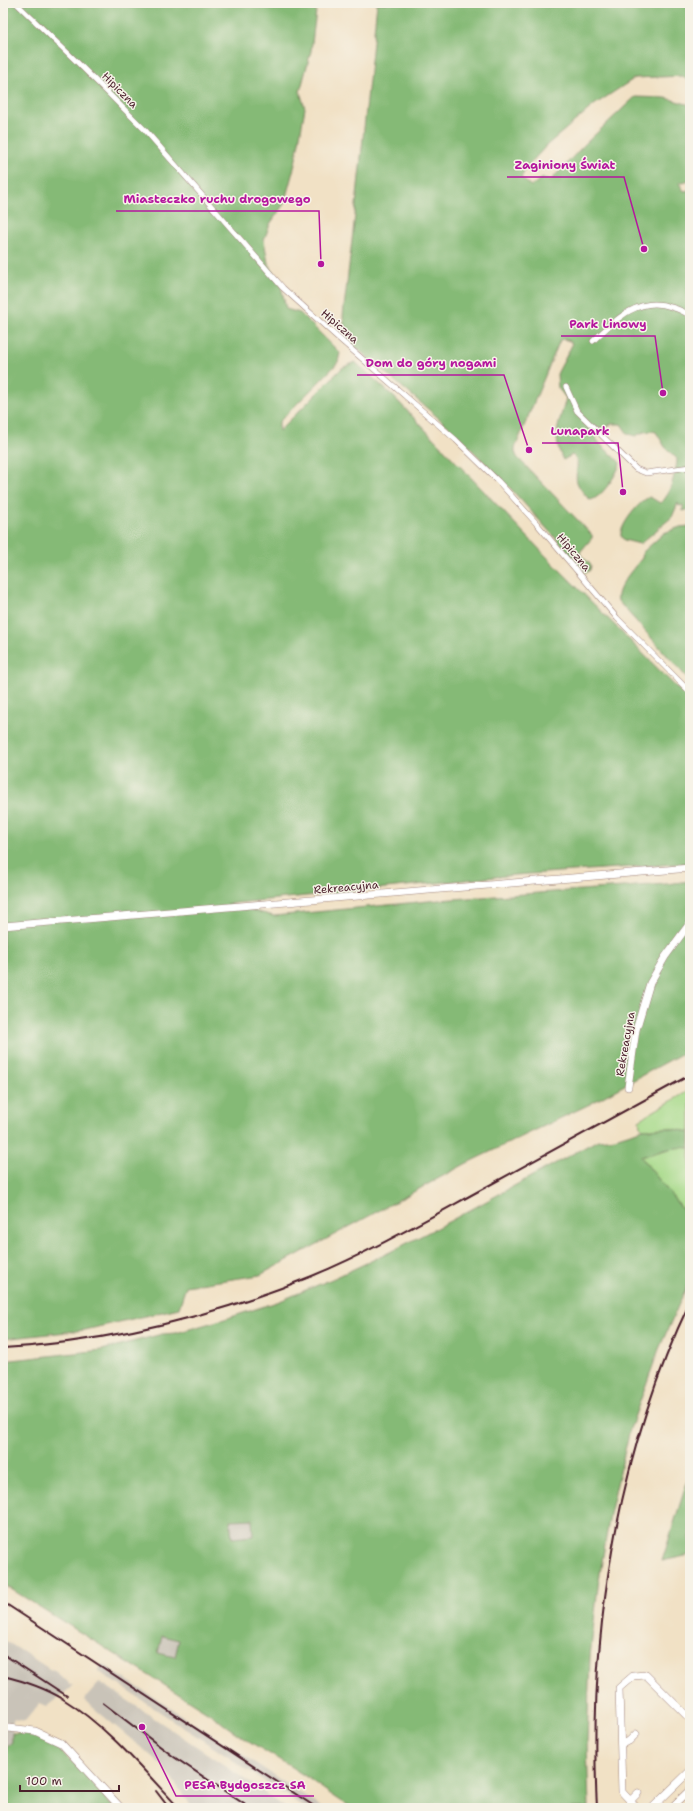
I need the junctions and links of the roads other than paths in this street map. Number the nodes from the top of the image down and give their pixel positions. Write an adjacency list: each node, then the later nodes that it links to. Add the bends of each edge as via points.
1 (16, 3): 6 (street, Hipiczna, via 145,130 283,288 452,435 498,481 613,614)
2 (690, 316): 3 (street, via 686,312 661,303 638,306 617,318)
3 (593, 341)
4 (566, 387): 5 (street, via 577,411 636,468 646,473)
5 (690, 467)
6 (690, 692)
7 (690, 868): 9 (street, Rekreacyjna)
8 (690, 923): 10 (street, Rekreacyjna, via 650,983 636,1030)
9 (3, 926)
10 (628, 1087)
11 (690, 1719): 14 (street, via 646,1675 633,1676 619,1688)
12 (8, 1728): 19 (street, via 35,1731 61,1743)
13 (636, 1734): 14 (street)
14 (621, 1744): 18 (street, via 622,1792)
15 (690, 1771): 21 (street)
16 (690, 1790): 22 (street)
17 (638, 1793): 18 (street)
18 (630, 1801): 20 (street)
19 (121, 1808)
20 (637, 1808)
21 (652, 1808)
22 (671, 1808)

